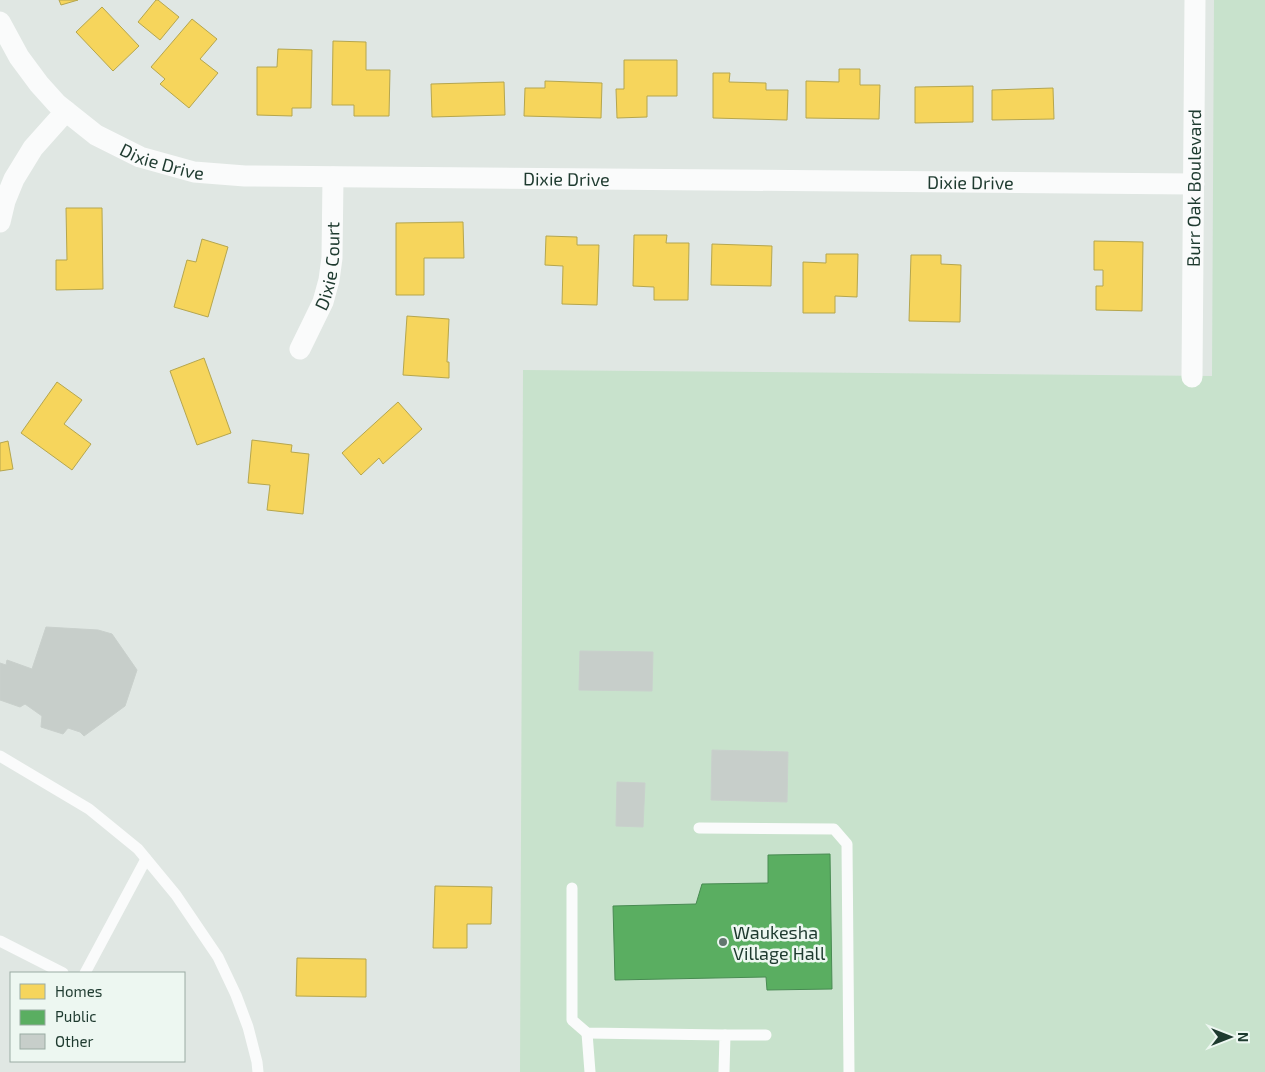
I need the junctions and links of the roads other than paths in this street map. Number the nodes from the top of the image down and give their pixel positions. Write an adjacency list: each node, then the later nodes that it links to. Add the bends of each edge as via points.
1 (1195, 0): 5 (street, Burr Oak Boulevard)
2 (0, 22): 3 (street, Dixie Drive, via 24,64)
3 (66, 111): 4 (street, Dixie Drive, via 96,135 140,156 194,172); 6 (street, via 33,148 14,179)
4 (333, 177): 5 (street, Dixie Drive); 7 (street, Dixie Court, via 329,280 323,302)
5 (1194, 184): 8 (street, Burr Oak Boulevard)
6 (0, 222)
7 (300, 350)
8 (1192, 376)
9 (0, 756): 11 (lane, via 89,809)
10 (699, 828): 22 (lane, via 834,829 848,844)
11 (146, 859): 15 (lane); 19 (lane, via 176,895 218,957 248,1027)
12 (572, 888): 16 (lane, via 572,1020)
13 (0, 941): 14 (lane)
14 (61, 972)
15 (86, 972)
16 (587, 1033): 17 (lane); 20 (lane)
17 (725, 1035): 18 (lane); 21 (lane)
18 (766, 1035)
19 (258, 1072)
20 (590, 1072)
21 (724, 1072)
22 (849, 1072)

